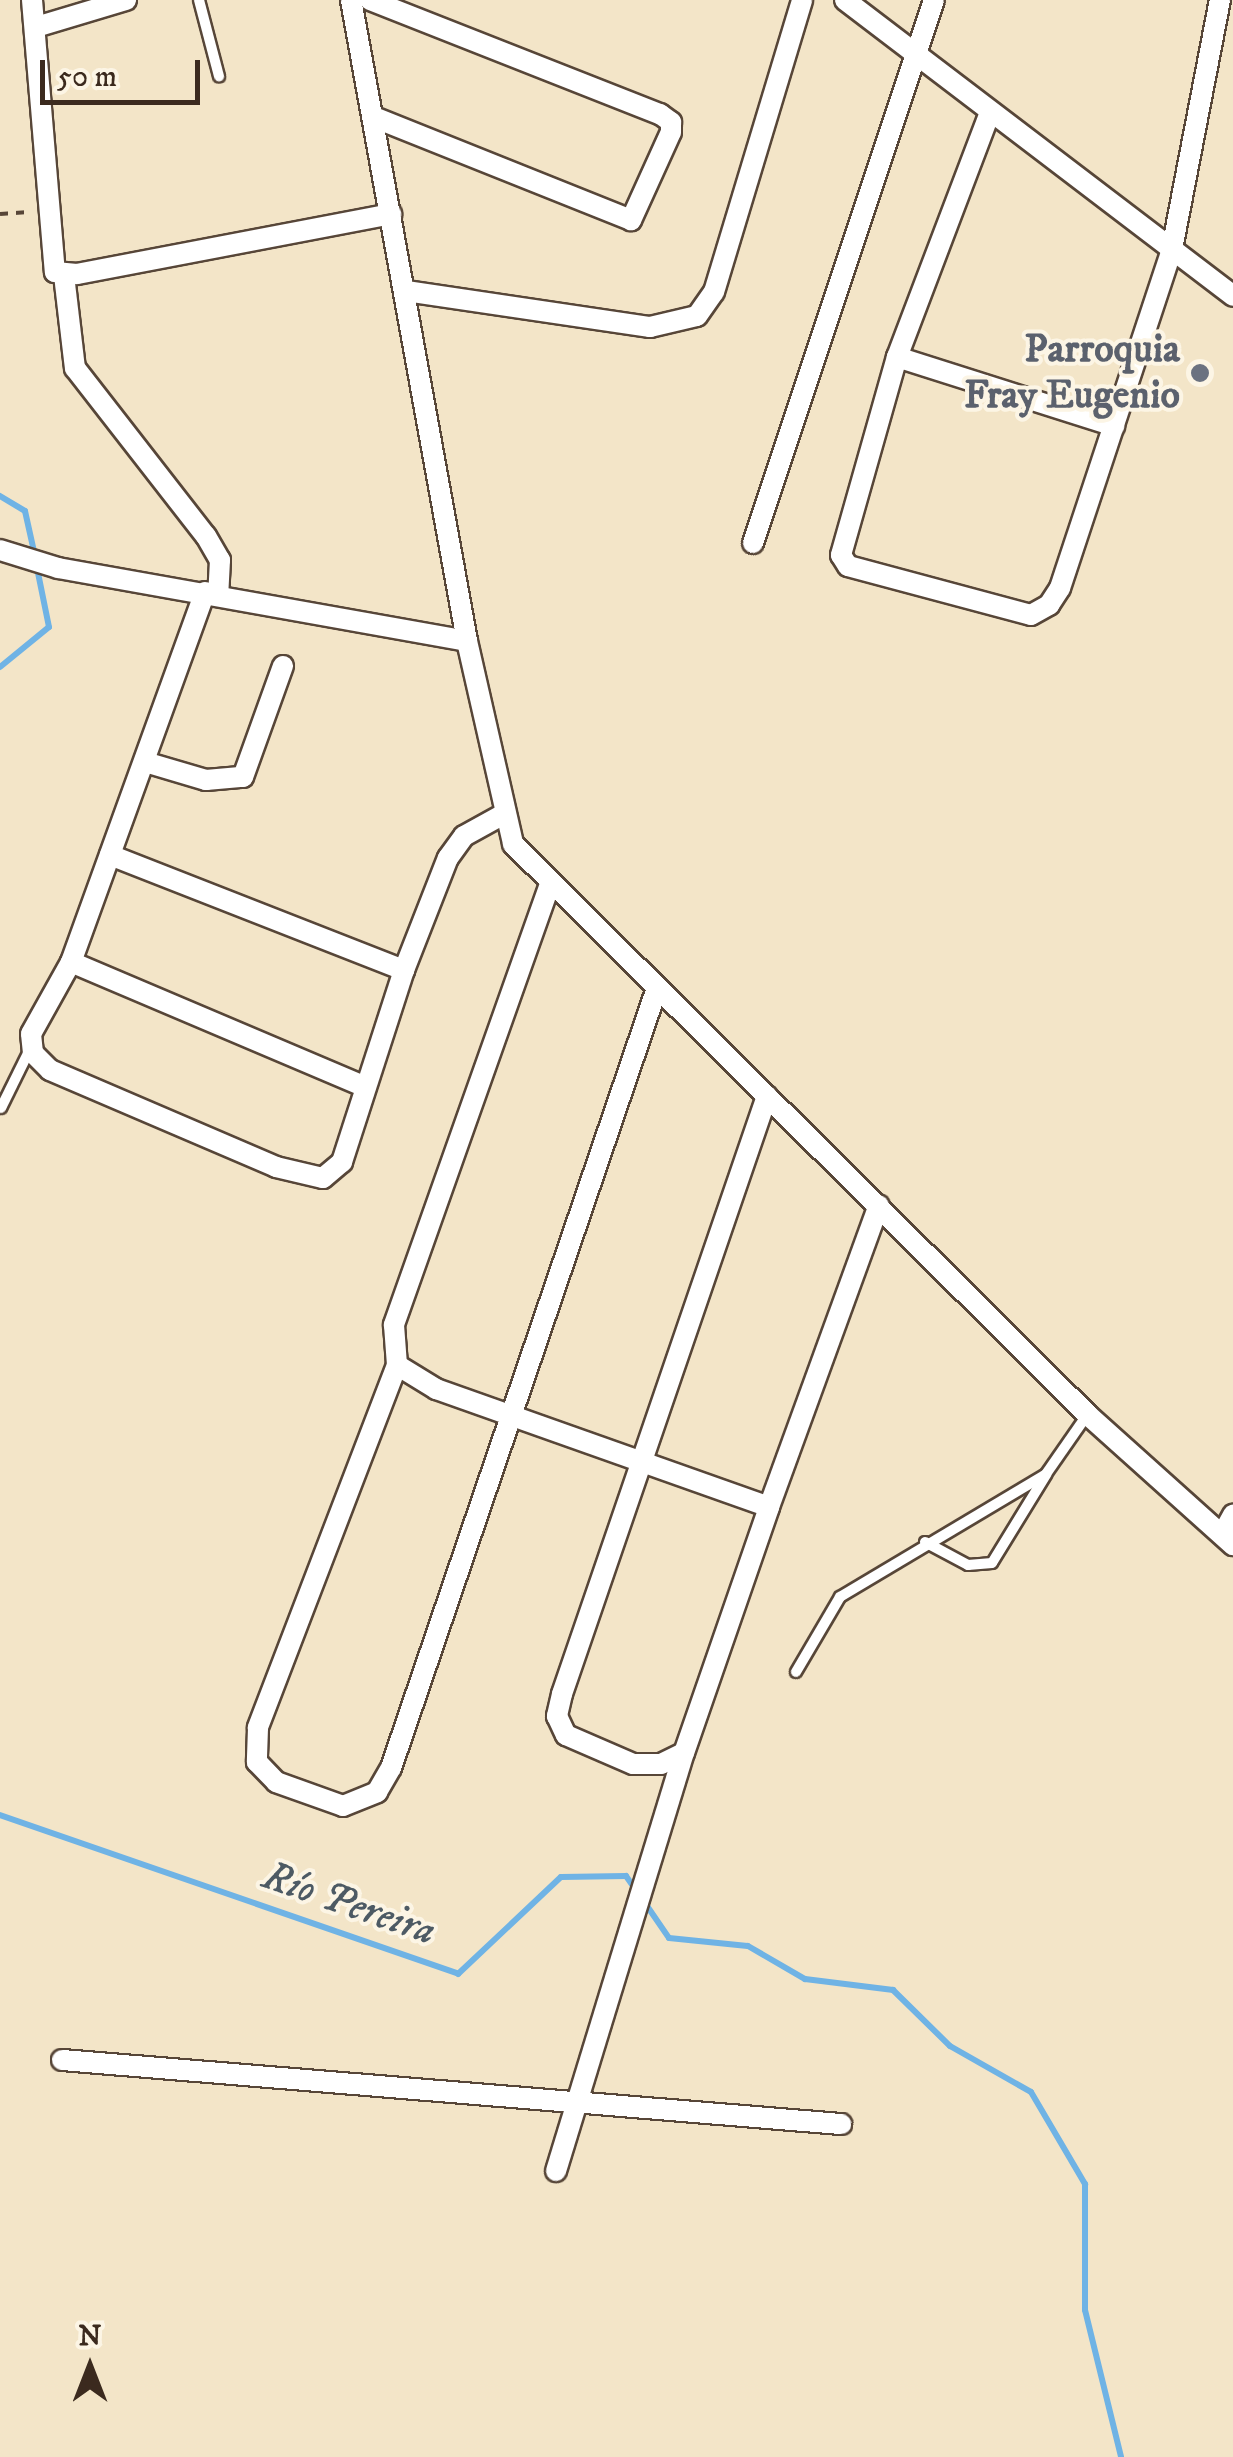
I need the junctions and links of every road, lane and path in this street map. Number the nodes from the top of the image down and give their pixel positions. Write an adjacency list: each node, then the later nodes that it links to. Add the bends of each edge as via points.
1 (32, 0): 10 (street)
2 (126, 0): 10 (street)
3 (199, 0): 12 (lane)
4 (351, 0): 14 (street)
5 (370, 0): 14 (street, via 660,114 672,132 632,220)
6 (802, 0): 20 (street, via 714,292 697,316 650,327)
7 (845, 0): 11 (street)
8 (934, 0): 11 (street)
9 (1220, 0): 18 (street)
10 (36, 28): 15 (street)
11 (918, 52): 13 (street); 24 (street)
12 (219, 76)
13 (989, 115): 18 (street); 22 (street)
14 (374, 117): 17 (street)
15 (48, 207): 16 (path); 19 (street, via 52,264)
16 (0, 214)
17 (391, 214): 19 (street); 20 (street)
18 (1172, 249): 21 (street); 23 (street)
19 (64, 275): 26 (street, via 75,368 118,432 206,536 220,560)
20 (406, 291): 27 (street)
21 (1233, 296)
22 (897, 357): 23 (street); 23 (street, via 841,542 848,566 1031,615 1050,605 1060,588)
23 (1114, 426)
24 (753, 543)
25 (3, 551): 26 (street, via 58,568)
26 (211, 593): 27 (street); 29 (street)
27 (466, 641): 30 (street)
28 (283, 666): 29 (street, via 243,777 206,780)
29 (145, 762): 31 (street)
30 (504, 814): 32 (street, via 513,844); 34 (street, via 464,836 448,858)
31 (110, 855): 33 (street); 34 (street)
32 (550, 884): 35 (street); 41 (street, via 394,1325)
33 (71, 962): 36 (street); 37 (street)
34 (404, 970): 37 (street)
35 (657, 988): 38 (street); 42 (street)
36 (31, 1047): 37 (street, via 50,1070 311,1178 338,1169); 39 (lane)
37 (366, 1087)
38 (767, 1096): 40 (street); 44 (street)
39 (1, 1108)
40 (879, 1205): 43 (street); 46 (street)
41 (397, 1365): 42 (street, via 436,1390); 42 (street, via 258,1728 257,1762 276,1782 343,1806 377,1792 391,1768)
42 (512, 1413): 44 (street)
43 (1088, 1415): 45 (lane); 47 (street)
44 (645, 1464): 46 (street); 50 (street, via 557,1716 580,1744 633,1764 661,1764)
45 (1046, 1474): 48 (lane); 48 (lane, via 992,1563 968,1565)
46 (769, 1507): 50 (street)
47 (1230, 1531)
48 (925, 1542): 49 (lane, via 840,1597)
49 (796, 1672)
50 (684, 1752): 52 (street)
51 (62, 2060): 52 (street)
52 (577, 2103): 53 (street); 54 (street)
53 (841, 2124)
54 (556, 2171)

